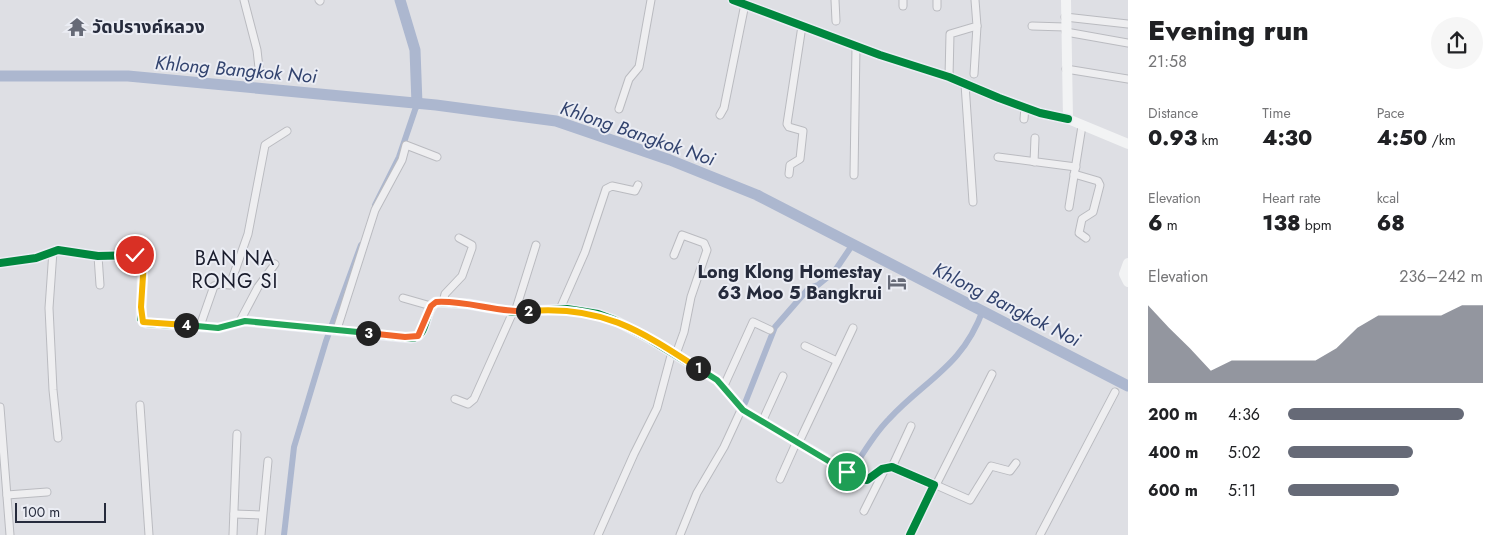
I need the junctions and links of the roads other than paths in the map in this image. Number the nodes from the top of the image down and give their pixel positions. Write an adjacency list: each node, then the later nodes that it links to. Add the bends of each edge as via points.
1 (244, 0): 16 (street)
2 (651, 0): 23 (street, via 639,67 629,79)
3 (733, 0): 7 (street)
4 (835, 0): 8 (street)
5 (975, 0): 12 (street)
6 (1066, 0): 10 (street)
7 (745, 4): 11 (street); 24 (street, via 728,92)
8 (836, 21)
9 (1128, 24): 10 (street)
10 (1065, 25): 13 (street); 14 (street); 17 (street)
11 (802, 26): 15 (street); 35 (street, via 787,124 803,132 803,136 800,159 790,165)
12 (976, 26): 18 (street); 19 (street, via 950,34)
13 (1032, 26)
14 (1128, 43)
15 (856, 46): 19 (street); 36 (street)
16 (259, 68)
17 (1066, 69): 20 (street); 26 (street)
18 (974, 74)
19 (948, 77): 21 (street)
20 (1128, 79)
21 (965, 84): 22 (street); 38 (street)
22 (1025, 107): 25 (street); 26 (street)
23 (619, 109)
24 (720, 115)
25 (1024, 119)
26 (1068, 119): 27 (street)
27 (1082, 126): 30 (street); 34 (street)
28 (287, 132): 57 (street, via 265,145 244,250 230,286 214,286)
29 (1035, 138): 33 (street)
30 (1128, 144)
31 (437, 157): 59 (street, via 406,145 402,160 376,210)
32 (998, 157): 33 (street)
33 (1034, 162): 34 (street)
34 (1075, 170): 39 (street); 41 (street, via 1100,185 1093,212 1082,219 1080,234)
35 (788, 174)
36 (854, 175)
37 (638, 185): 54 (street, via 635,191 612,186 606,189 585,252)
38 (973, 202)
39 (1069, 206)
40 (459, 238): 52 (street, via 472,248 462,276 445,294)
41 (1086, 238)
42 (536, 245): 55 (street)
43 (52, 252): 45 (street, via 72,251); 46 (street); 75 (street, via 49,308 52,390)
44 (674, 254): 62 (street, via 682,235 704,243 707,250 691,297 684,332)
45 (98, 256): 50 (street); 57 (street, via 135,255 144,260 143,322)
46 (0, 263)
47 (1128, 263): 49 (street, via 1124,274)
48 (275, 264): 56 (street, via 258,287)
49 (1128, 282)
50 (100, 286)
51 (403, 298): 53 (street)
52 (443, 302): 53 (street); 55 (street)
53 (431, 306): 59 (street, via 422,332 415,338)
54 (560, 309): 55 (street); 62 (street, via 598,314)
55 (514, 312): 68 (street, via 474,399 468,404)
56 (240, 322): 57 (street, via 218,328); 59 (street)
57 (200, 326)
58 (853, 328): 63 (street)
59 (336, 329)
60 (770, 330): 66 (street, via 753,322)
61 (805, 346): 63 (street)
62 (674, 353): 66 (street, via 717,380); 91 (street, via 657,408)
63 (837, 361): 76 (street)
64 (992, 374): 81 (street)
65 (783, 376): 72 (street)
66 (723, 388): 71 (street)
67 (1115, 392): 94 (street)
68 (455, 400)
69 (140, 405): 88 (street)
70 (0, 408): 83 (street)
71 (742, 409): 72 (street); 92 (street, via 697,493)
72 (762, 422): 76 (street)
73 (911, 426): 79 (street)
74 (238, 434): 85 (street)
75 (58, 438)
76 (798, 441): 79 (street, via 860,479 870,479); 80 (street)
77 (268, 460): 86 (street)
78 (1016, 463): 81 (street, via 1010,471 991,466 970,500)
79 (889, 467): 81 (street); 84 (street)
80 (780, 479)
81 (934, 485): 93 (street)
82 (47, 492): 83 (street)
83 (7, 495): 87 (street)
84 (864, 511)
85 (234, 514): 86 (street); 89 (street)
86 (262, 514): 90 (street)
87 (10, 535)
88 (149, 535)
89 (233, 535)
90 (261, 535)
91 (598, 535)
92 (680, 535)
93 (910, 535)
94 (1040, 535)

